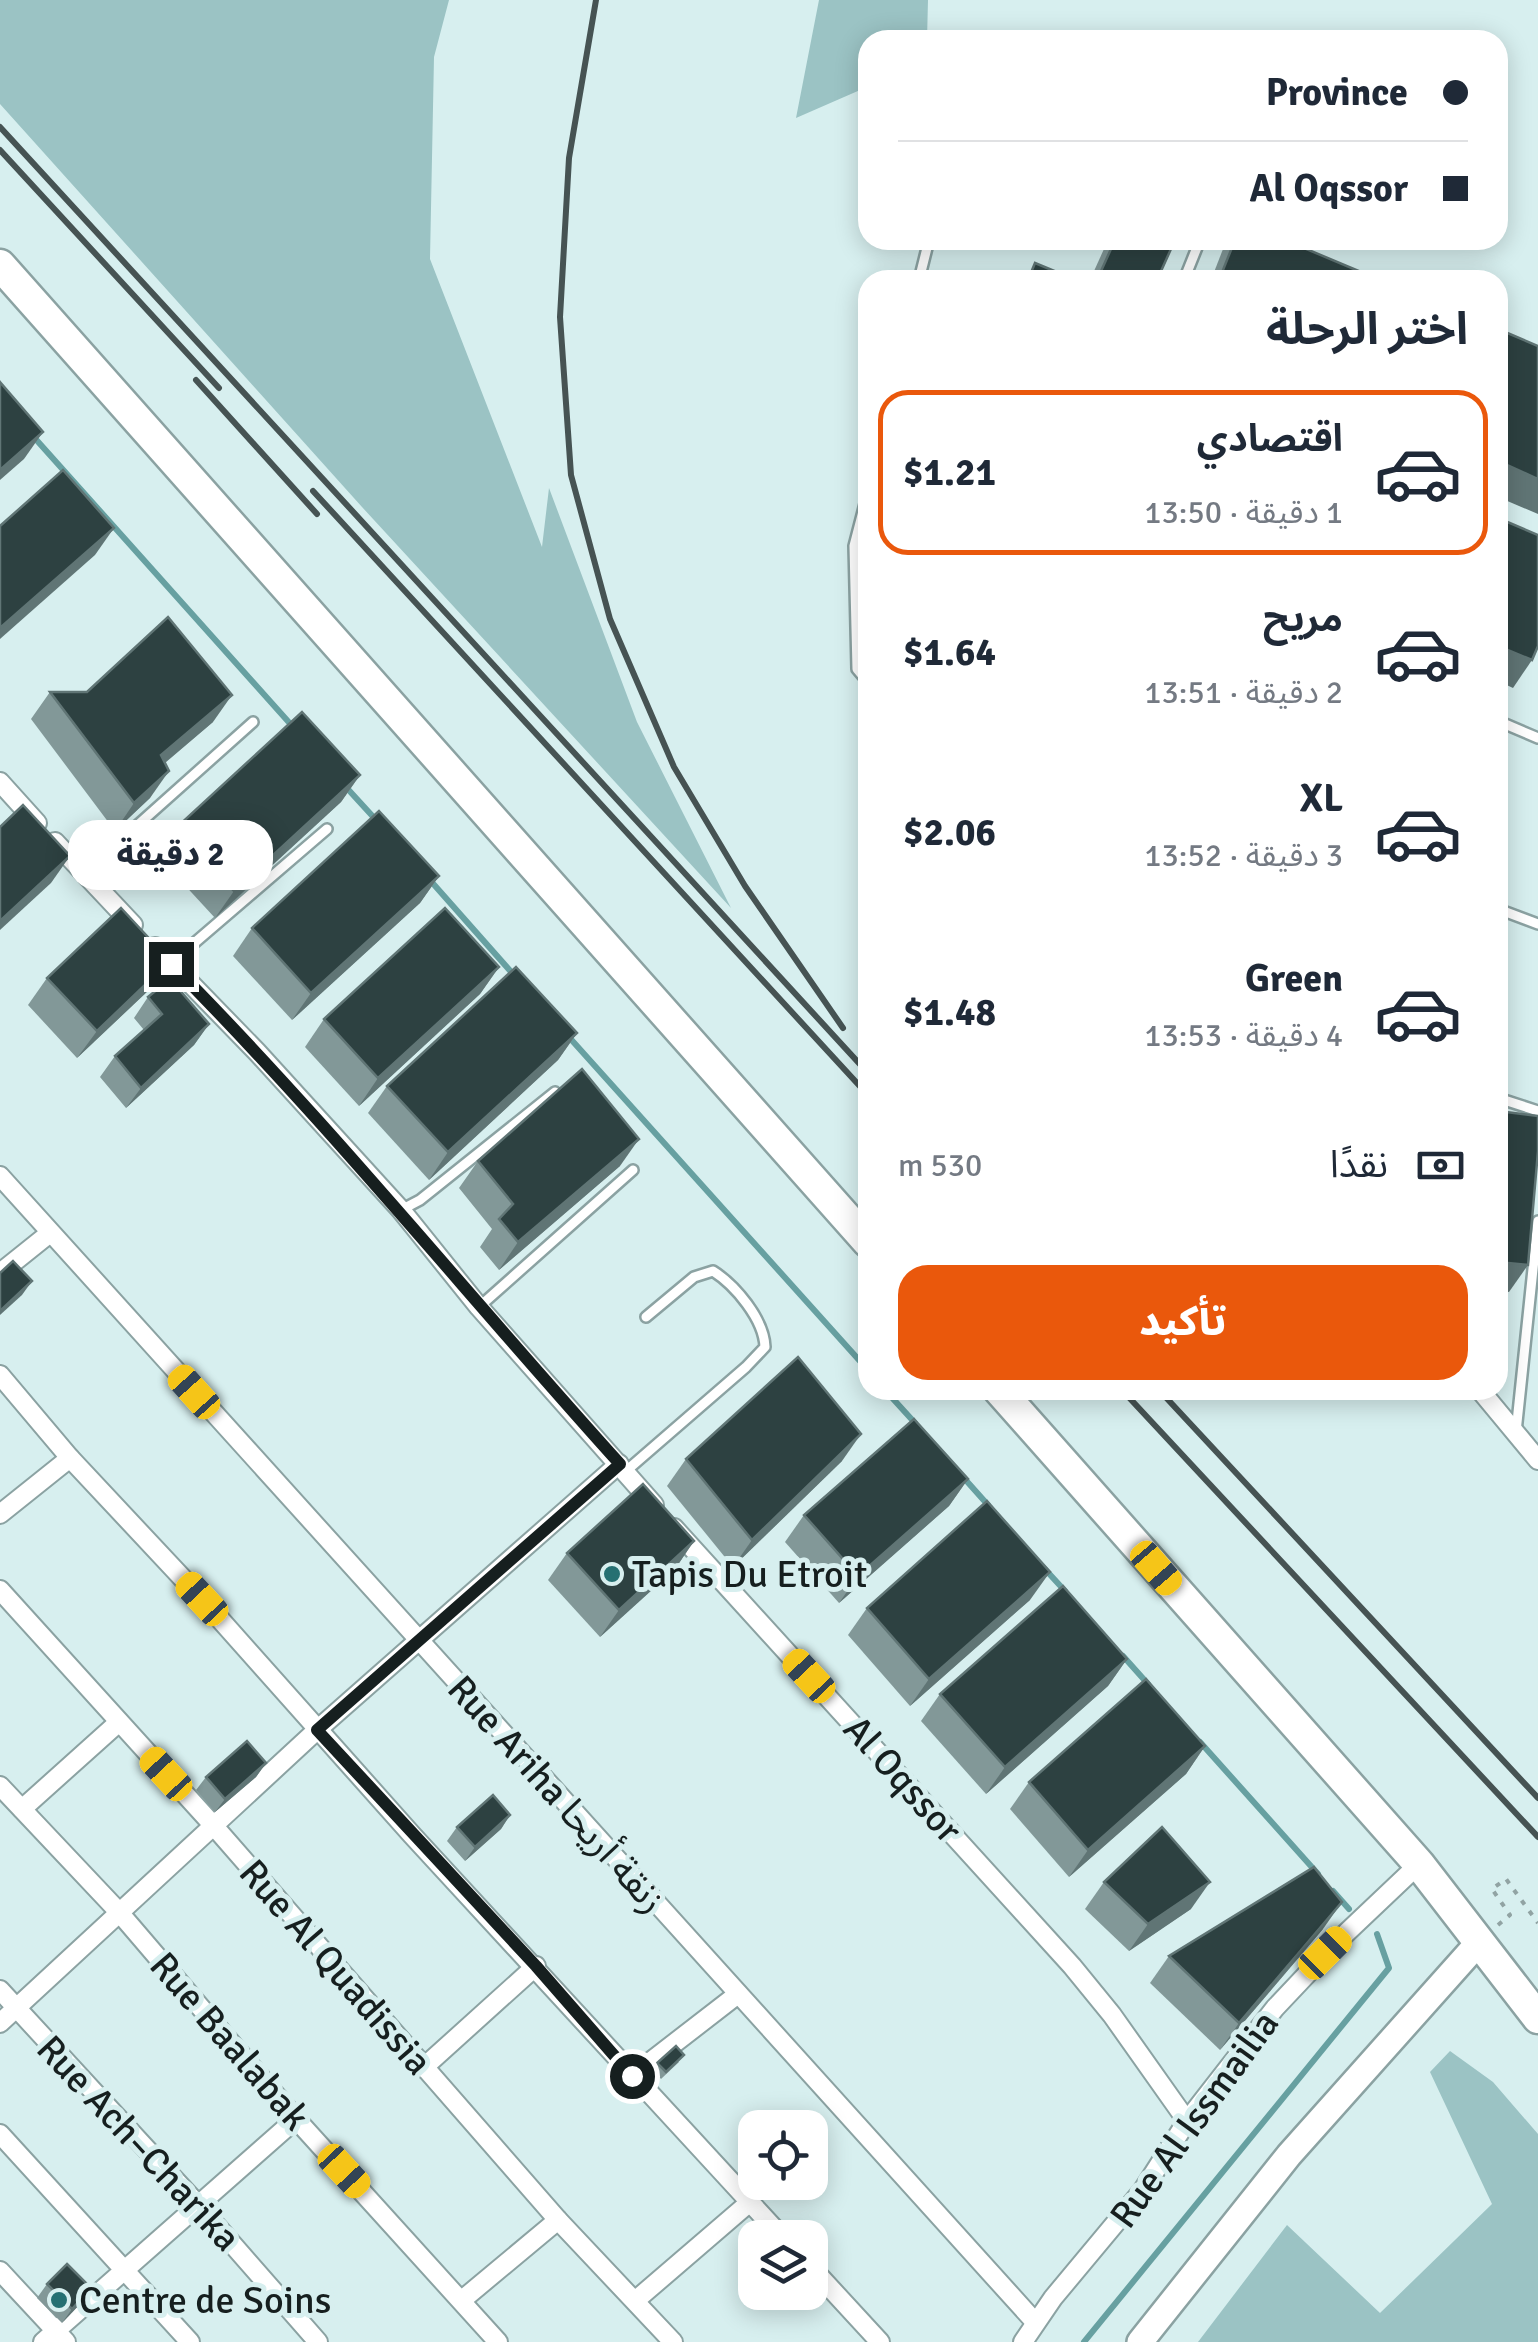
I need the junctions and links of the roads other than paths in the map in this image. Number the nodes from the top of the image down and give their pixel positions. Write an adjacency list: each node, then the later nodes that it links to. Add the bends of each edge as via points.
1 (0, 265): 20 (main road)
2 (858, 531): 3 (lane)
3 (858, 670)
4 (253, 722): 9 (lane)
5 (1508, 726): 6 (lane)
6 (1538, 738)
7 (0, 782): 9 (street, Al Oqssor)
8 (327, 829): 12 (lane)
9 (80, 870): 12 (street, Al Oqssor)
10 (1508, 913): 11 (lane)
11 (1538, 924)
12 (171, 964): 18 (street, Al Oqssor)
13 (556, 1092): 18 (lane)
14 (1508, 1102): 15 (lane)
15 (1538, 1112)
16 (633, 1170): 23 (lane)
17 (0, 1176): 21 (street, Rue Ariha زنقة أريحا)
18 (401, 1210): 23 (street, Al Oqssor)
19 (1538, 1221): 28 (lane)
20 (858, 1231)
21 (50, 1234): 22 (street); 34 (street, Rue Ariha زنقة أريحا)
22 (0, 1273)
23 (479, 1307): 31 (street, Al Oqssor)
24 (646, 1317): 31 (lane, via 694,1276 712,1271 760,1324 765,1346)
25 (0, 1375): 29 (street)
26 (1007, 1400): 40 (main road)
27 (1488, 1400): 28 (street)
28 (1516, 1435): 30 (street)
29 (70, 1458): 32 (street); 36 (street)
30 (1538, 1460)
31 (623, 1467): 34 (street); 52 (street, Al Oqssor, via 1072,1966)
32 (0, 1514)
33 (0, 1590): 35 (street, Rue Al Quadissia)
34 (418, 1640): 36 (street); 45 (street, Rue Ariha زنقة أريحا)
35 (120, 1722): 38 (street); 39 (street, Rue Al Quadissia)
36 (317, 1730): 39 (street); 43 (street)
37 (0, 1786): 38 (street, Rue Baalabak)
38 (22, 1809): 41 (street, Rue Baalabak)
39 (213, 1825): 41 (street); 49 (street, Rue Al Quadissia)
40 (1419, 1864): 42 (main road); 52 (street, Rue Al Issmailia, via 1308,1970)
41 (118, 1912): 46 (street); 51 (street, Rue Baalabak)
42 (1480, 1941): 47 (main road); 71 (street, via 1289,2155)
43 (536, 1966): 49 (street); 50 (street)
44 (0, 1990): 46 (street, Rue Ach–Charika)
45 (738, 1994): 50 (street); 63 (street, Rue Ariha زنقة أريحا)
46 (16, 2009): 48 (street); 55 (street, Rue Ach–Charika)
47 (1538, 2018)
48 (0, 2023)
49 (424, 2068): 56 (street, Rue Al Quadissia)
50 (632, 2076): 54 (street)
51 (296, 2119): 55 (street); 61 (street, Rue Baalabak)
52 (1187, 2121): 63 (street, Rue Al Issmailia, via 1144,2190)
53 (0, 2134): 58 (street)
54 (750, 2202): 57 (street); 62 (street)
55 (199, 2206): 58 (street); 66 (street, Rue Ach–Charika)
56 (558, 2220): 61 (street); 62 (street, Rue Al Quadissia)
57 (767, 2220)
58 (126, 2270): 64 (street); 65 (street)
59 (0, 2271): 64 (street)
60 (828, 2286): 69 (street)
61 (462, 2300): 67 (street, Rue Baalabak)
62 (636, 2300): 68 (street, Rue Al Quadissia)
63 (1035, 2322): 70 (street, Rue Al Issmailia)
64 (55, 2338)
65 (190, 2342)
66 (318, 2342)
67 (498, 2342)
68 (673, 2342)
69 (880, 2342)
70 (1023, 2342)
71 (1140, 2342)

